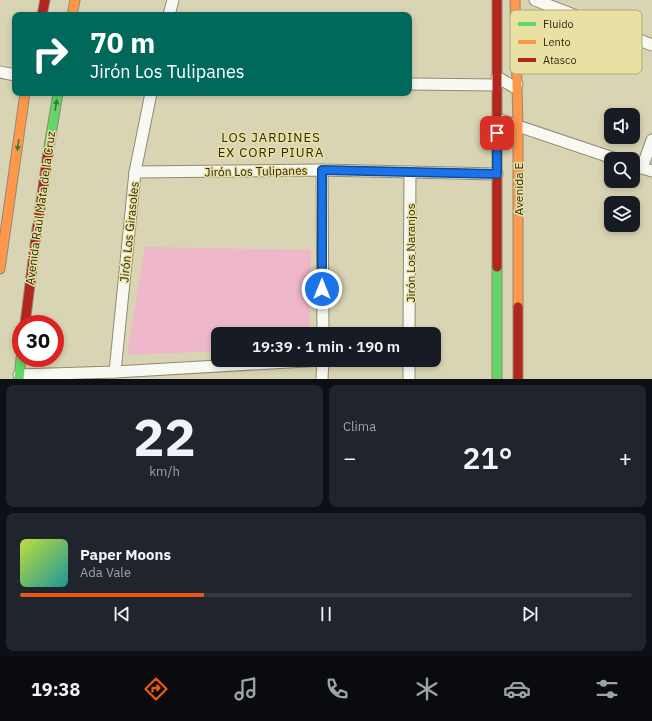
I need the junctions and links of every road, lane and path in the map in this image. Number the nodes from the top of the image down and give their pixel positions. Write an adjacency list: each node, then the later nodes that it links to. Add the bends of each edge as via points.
1 (45, 0): 9 (street)
2 (75, 0): 10 (street)
3 (173, 0): 11 (street)
4 (496, 0): 17 (street, Avenida E)
5 (515, 0): 7 (street, Avenida E)
6 (535, 0): 8 (street)
7 (515, 10)
8 (561, 10)
9 (43, 12)
10 (73, 12)
11 (170, 12)
12 (642, 41): 13 (street)
13 (652, 45)
14 (0, 72): 15 (street)
15 (12, 74)
16 (517, 74): 19 (street, Avenida E)
17 (497, 81): 18 (street); 19 (street, via 514,87); 23 (street, Avenida E)
18 (412, 84)
19 (517, 84): 24 (street, Avenida E)
20 (26, 96): 32 (street, one-way to 32)
21 (58, 96): 33 (street, Avenida Raúl Mata de la Cruz, one-way to 21, via 39,210)
22 (150, 96): 29 (street, Jirón Los Girasoles)
23 (497, 119): 24 (street); 31 (street, Avenida E)
24 (518, 126): 26 (street); 45 (street, Avenida E)
25 (652, 140): 27 (street)
26 (604, 155)
27 (642, 168)
28 (322, 170): 29 (street, Jirón Los Tulipanes); 30 (street, Jirón Los Tulipanes); 34 (street)
29 (135, 172): 40 (street, Jirón Los Girasoles)
30 (410, 172): 31 (street, Jirón Los Tulipanes); 35 (street, Jirón Los Naranjos)
31 (497, 174): 44 (street, Avenida E)
32 (0, 269)
33 (26, 315)
34 (323, 327)
35 (409, 327)
36 (211, 366): 40 (street)
37 (20, 367): 41 (street)
38 (323, 367): 42 (street)
39 (409, 367): 43 (street)
40 (115, 372): 41 (street)
41 (19, 377)
42 (322, 379)
43 (409, 379)
44 (496, 379)
45 (518, 379)

